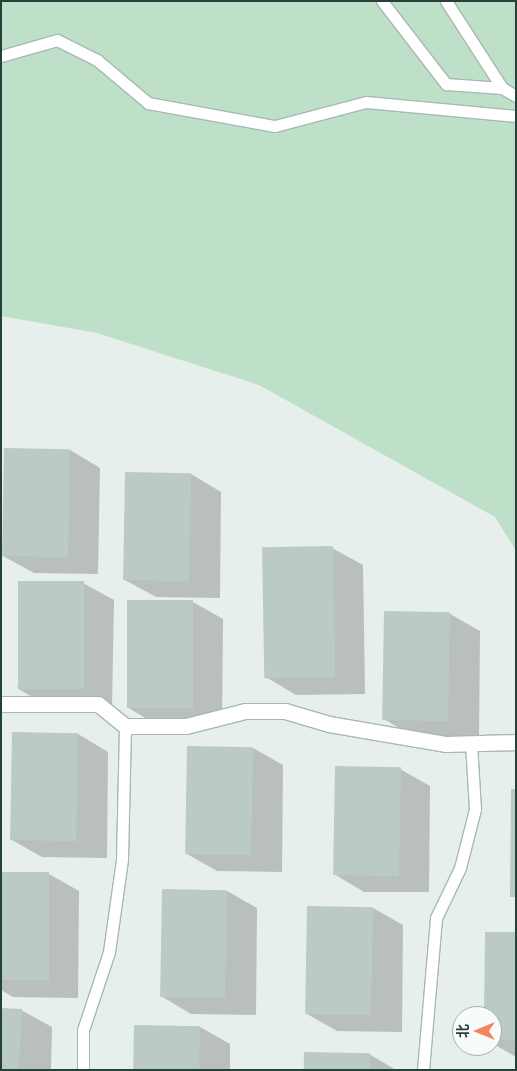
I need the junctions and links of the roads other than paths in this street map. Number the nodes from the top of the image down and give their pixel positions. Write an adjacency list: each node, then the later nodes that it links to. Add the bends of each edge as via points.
1 (382, 1): 4 (lane, via 446,84)
2 (446, 1): 4 (lane)
3 (1, 56): 6 (lane, via 57,40 97,60 148,103 275,126 366,102)
4 (502, 88): 5 (lane)
5 (516, 96)
6 (516, 116)
7 (1, 704): 8 (street, via 98,704)
8 (125, 726): 10 (street, via 186,726 245,711 285,711 398,738 446,744); 11 (lane, via 122,859 109,952 83,1030)
9 (516, 742): 10 (street)
10 (472, 743): 12 (lane, via 476,809 460,868 436,918)
11 (83, 1070)
12 (423, 1070)

